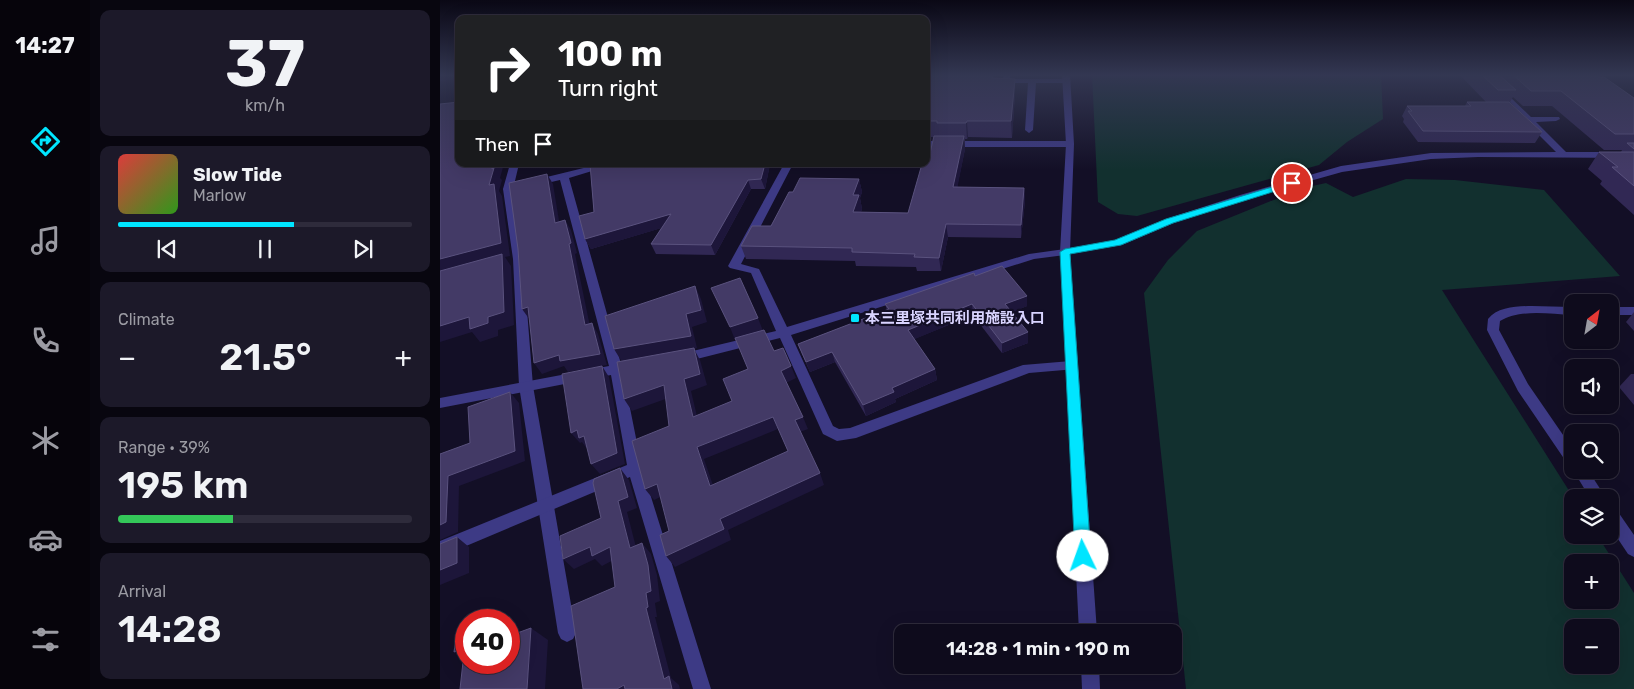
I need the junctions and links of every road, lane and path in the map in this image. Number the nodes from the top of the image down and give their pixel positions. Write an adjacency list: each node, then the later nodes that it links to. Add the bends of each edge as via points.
1 (1030, 106): 6 (street)
2 (1068, 106): 8 (street)
3 (1514, 106): 5 (street)
4 (1556, 119): 5 (street)
5 (1528, 120): 9 (street)
6 (1029, 130)
7 (930, 144): 8 (street)
8 (1070, 144): 16 (street)
9 (1563, 154): 10 (street); 16 (street, via 1431,156 1341,169 1170,221 1118,243)
10 (1634, 155)
11 (513, 167): 15 (street)
12 (598, 167): 14 (street)
13 (786, 167): 20 (street, via 734,266 754,270)
14 (564, 176): 15 (street); 24 (street)
15 (508, 189): 25 (street)
16 (1065, 252): 20 (street, via 1033,256); 23 (street)
17 (1564, 311): 27 (street, via 1500,313 1494,319 1492,330 1523,387)
18 (1619, 311): 19 (street)
19 (1634, 312)
20 (783, 333): 21 (street); 23 (street, via 828,430 837,435 851,434 1028,368)
21 (672, 359)
22 (645, 364): 24 (street)
23 (1071, 366): 33 (street)
24 (616, 369): 25 (street); 28 (street)
25 (526, 386): 26 (street); 29 (street)
26 (440, 403)
27 (1564, 447)
28 (635, 468): 29 (street); 36 (street)
29 (545, 504): 31 (street); 34 (street)
30 (1619, 527): 32 (street)
31 (440, 549)
32 (1634, 549)
33 (1087, 624)
34 (567, 633)
35 (1090, 674): 37 (street)
36 (702, 689)
37 (1091, 689)

